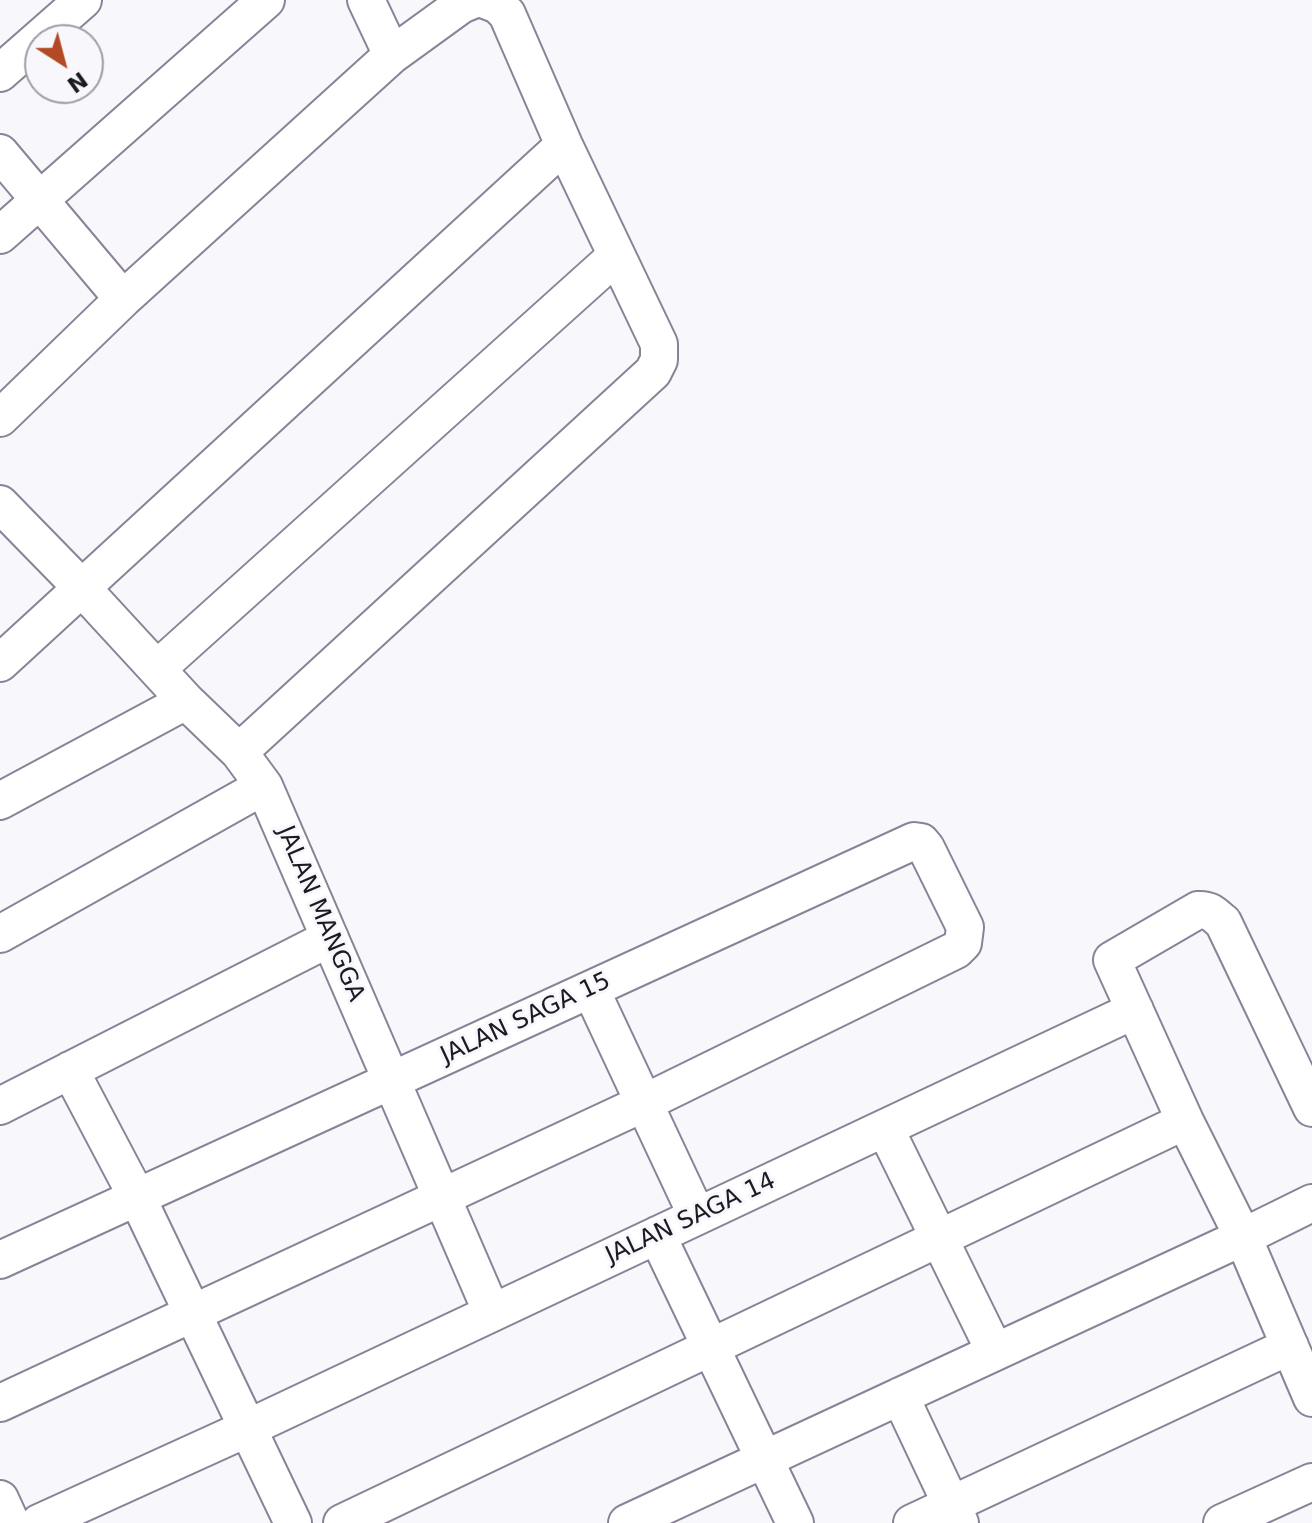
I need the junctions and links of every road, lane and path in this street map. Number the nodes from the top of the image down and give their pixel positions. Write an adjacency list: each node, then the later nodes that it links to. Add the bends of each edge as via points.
1 (266, 0): 9 (street)
2 (366, 0): 5 (street)
3 (488, 1): 5 (street, via 461,5); 7 (street, via 507,14)
4 (71, 4): 6 (street)
5 (392, 55): 12 (street)
6 (0, 73)
7 (564, 145): 11 (street); 15 (street)
8 (0, 153): 9 (street)
9 (39, 198): 10 (street); 12 (street)
10 (0, 235)
11 (616, 256): 17 (street); 19 (street, via 659,344 653,372)
12 (123, 299): 13 (street)
13 (0, 418)
14 (0, 504): 15 (street, JALAN MANGGA)
15 (81, 587): 16 (street); 17 (street, JALAN MANGGA)
16 (0, 663)
17 (157, 669): 18 (street, JALAN MANGGA)
18 (186, 701): 19 (street, JALAN MANGGA); 21 (street)
19 (239, 752): 20 (street, JALAN MANGGA)
20 (264, 786): 22 (street); 23 (street, JALAN MANGGA)
21 (0, 801)
22 (0, 934)
23 (330, 938): 26 (street); 27 (street, JALAN MANGGA)
24 (591, 990): 27 (street, JALAN SAGA 15); 28 (street); 28 (street, JALAN SAGA 15, via 914,841 926,848 965,927 956,950)
25 (1135, 1010): 30 (street, via 1112,960 1207,909 1223,922); 31 (street); 32 (street, JALAN SAGA 14)
26 (70, 1070): 29 (street); 33 (street)
27 (392, 1080): 33 (street, JALAN SAGA 15); 34 (street, JALAN MANGGA)
28 (644, 1103): 34 (street); 36 (street)
29 (0, 1106)
30 (1312, 1108)
31 (1185, 1121): 38 (street); 39 (street)
32 (885, 1128): 36 (street, JALAN SAGA 14); 39 (street)
33 (137, 1197): 40 (street, JALAN SAGA 15); 41 (street)
34 (442, 1197): 41 (street); 42 (street, JALAN MANGGA)
35 (1312, 1203): 38 (street)
36 (697, 1216): 37 (street, JALAN SAGA 14)
37 (657, 1235): 42 (street, JALAN SAGA 14); 44 (street)
38 (1243, 1237): 43 (street); 45 (street)
39 (940, 1238): 44 (street); 45 (street)
40 (0, 1260)
41 (193, 1313): 48 (street); 49 (street)
42 (492, 1313): 49 (street, JALAN SAGA 14)
43 (1290, 1346): 47 (street); 53 (street)
44 (709, 1348): 50 (street); 57 (street)
45 (995, 1352): 46 (street)
46 (900, 1396): 50 (street); 53 (street)
47 (1312, 1398)
48 (0, 1403)
49 (248, 1428): 55 (street, JALAN SAGA 14); 56 (street)
50 (764, 1459): 58 (street); 59 (street)
51 (1312, 1482): 61 (street)
52 (0, 1499): 54 (street)
53 (956, 1514): 60 (street)
54 (11, 1523)
55 (39, 1523)
56 (293, 1523)
57 (342, 1523)
58 (627, 1523)
59 (795, 1523)
60 (912, 1523)
61 (1222, 1523)

